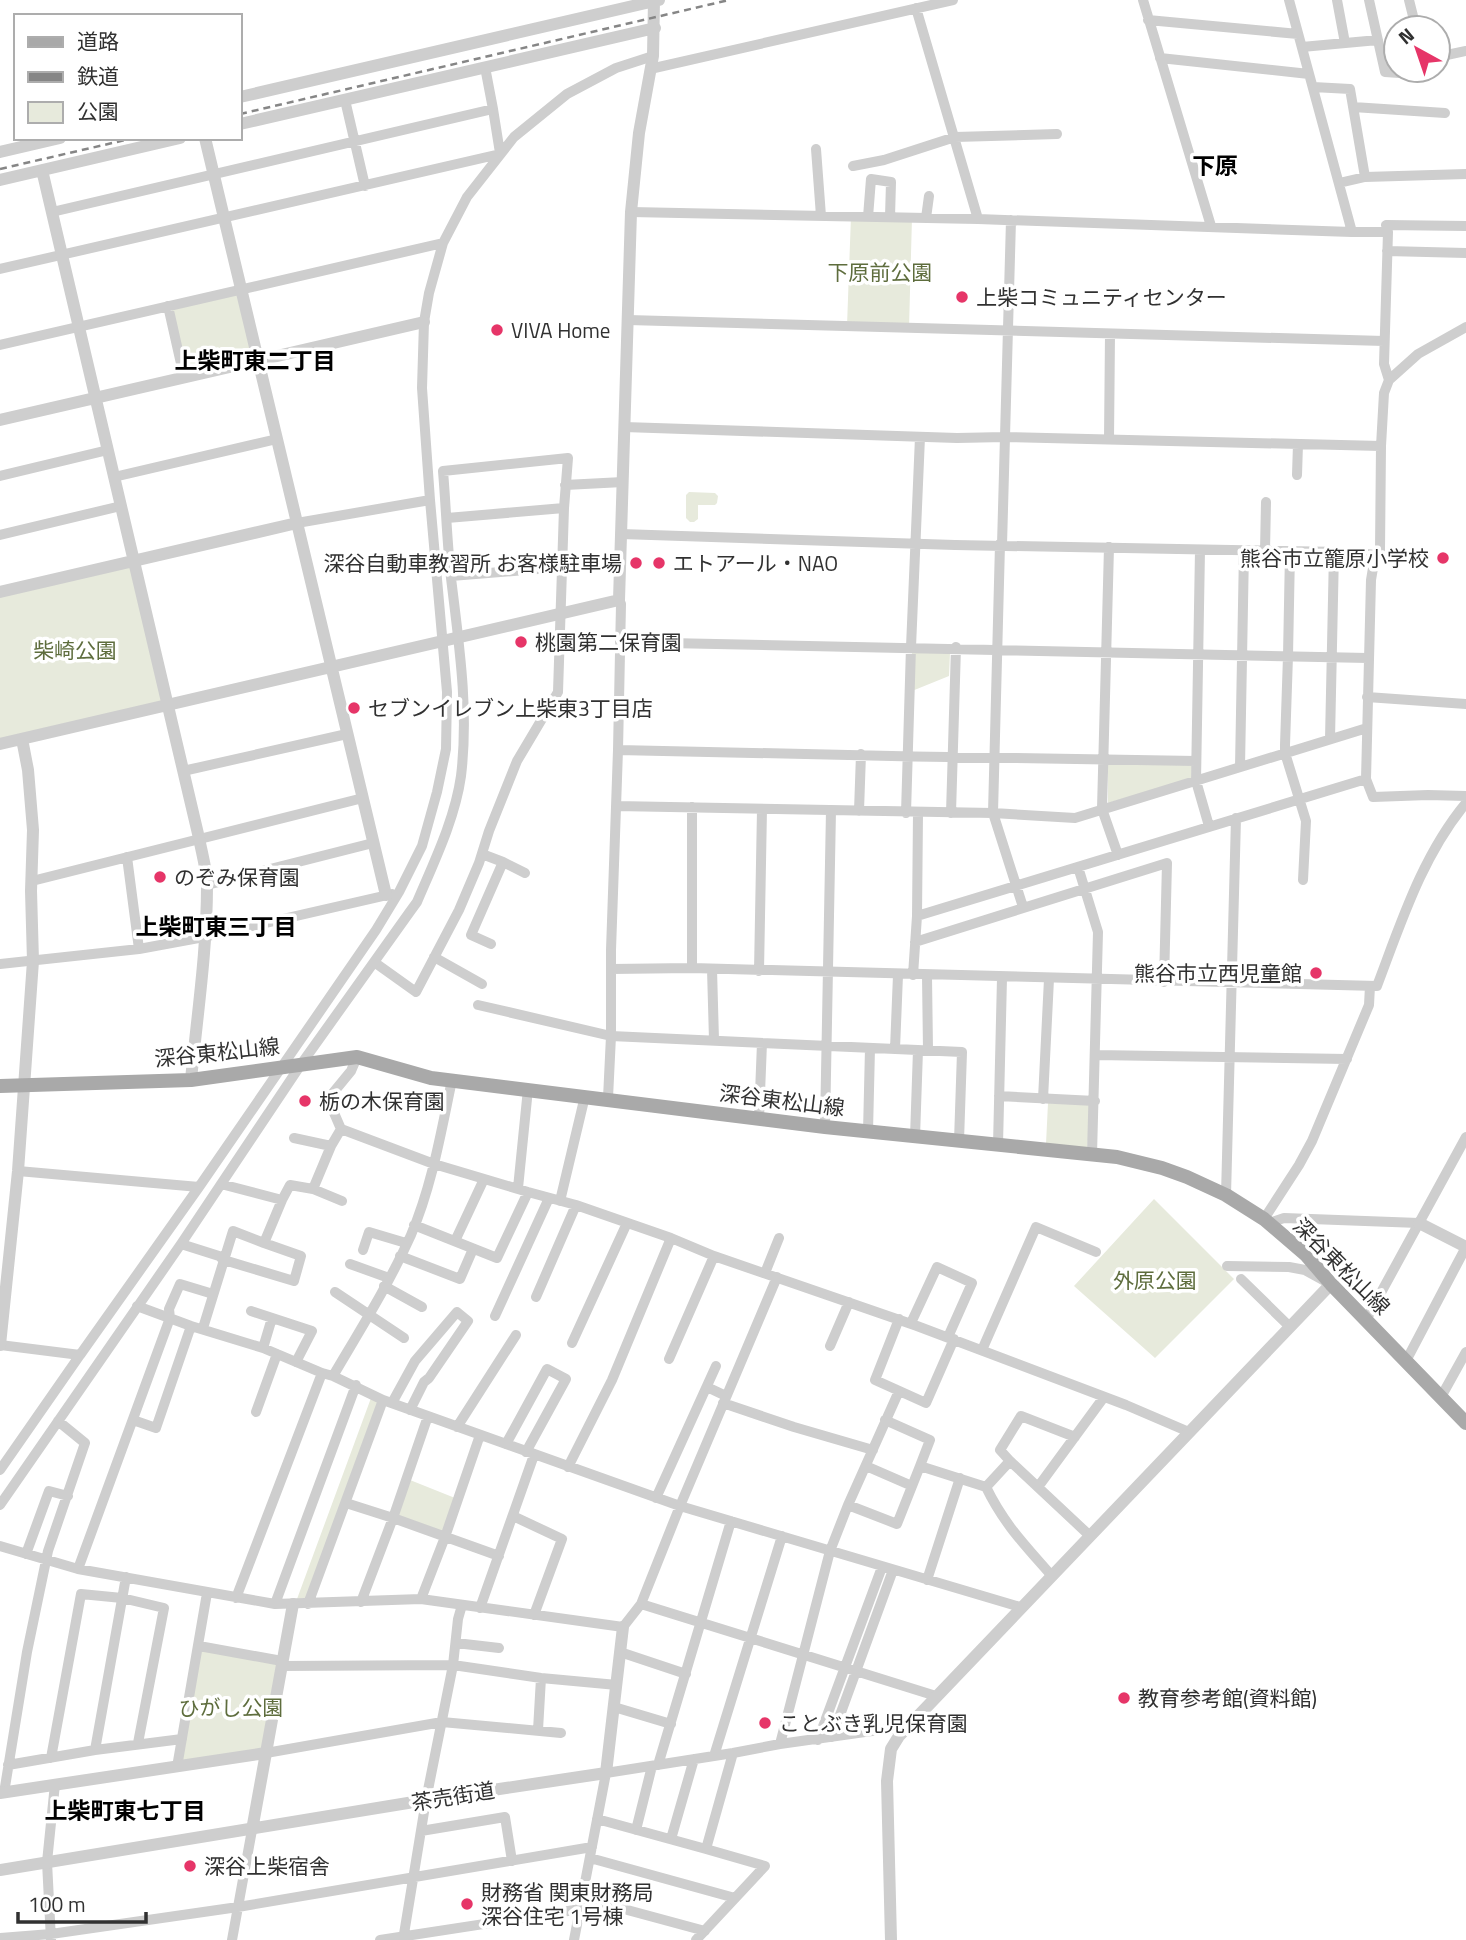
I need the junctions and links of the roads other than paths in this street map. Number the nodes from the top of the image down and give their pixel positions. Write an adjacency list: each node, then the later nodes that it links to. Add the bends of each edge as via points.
1 (656, 0): 9 (street); 20 (street)
2 (953, 0): 7 (street)
3 (1143, 0): 8 (street)
4 (1289, 0): 10 (street)
5 (1337, 0): 12 (street)
6 (1369, 0): 11 (street)
7 (916, 8): 16 (street); 27 (street)
8 (1148, 20): 10 (street); 14 (street)
9 (655, 28): 16 (street); 17 (street)
10 (1298, 34): 13 (street)
11 (1378, 40): 12 (street); 15 (street)
12 (1345, 43): 13 (street)
13 (1302, 47): 18 (street)
14 (1160, 58): 18 (street); 53 (street)
15 (1382, 58)
16 (652, 63): 34 (street, via 616,68 567,94 514,136); 45 (street)
17 (485, 67): 21 (street); 23 (street)
18 (1309, 74): 19 (street)
19 (1313, 87): 22 (street, via 1350,89); 41 (street)
20 (242, 97)
21 (345, 100): 25 (street); 31 (street)
22 (1353, 107): 24 (street); 39 (street)
23 (493, 110): 31 (street); 34 (street)
24 (1445, 113)
25 (242, 124)
26 (1057, 134): 27 (street)
27 (955, 137): 35 (street); 51 (street)
28 (51, 140): 33 (street)
29 (171, 140): 36 (street)
30 (206, 140): 37 (street)
31 (354, 142): 37 (street); 42 (street)
32 (816, 149): 46 (street)
33 (0, 152)
34 (500, 153): 42 (street); 57 (street, via 467,197)
35 (853, 166)
36 (43, 170): 40 (street); 44 (street)
37 (214, 174): 44 (street); 47 (street)
38 (1466, 174): 39 (street)
39 (1365, 177): 41 (street)
40 (0, 180)
41 (1339, 183): 55 (street)
42 (365, 186): 47 (street)
43 (929, 196): 50 (street)
44 (52, 212): 60 (street)
45 (631, 212): 46 (street); 64 (street)
46 (821, 216): 48 (street)
47 (224, 217): 60 (street); 62 (street)
48 (868, 217): 49 (street); 49 (street, via 871,179 891,182)
49 (890, 217): 50 (street)
50 (926, 218): 51 (street)
51 (978, 219): 52 (street)
52 (1011, 220): 53 (street); 68 (street)
53 (1211, 226): 55 (street)
54 (1466, 226): 56 (street, via 1387,225)
55 (1352, 232): 56 (street)
56 (1388, 232): 58 (street)
57 (443, 243): 62 (street); 65 (street)
58 (1387, 251): 59 (street); 70 (street)
59 (1466, 253)
60 (62, 255): 61 (street); 66 (street)
61 (0, 269)
62 (241, 289): 63 (street); 72 (street)
63 (168, 306): 66 (street); 73 (street)
64 (628, 320): 68 (street); 77 (street)
65 (424, 322): 72 (street); 90 (street, via 422,388)
66 (79, 327): 71 (street); 75 (street)
67 (1466, 327): 74 (street, via 1419,354)
68 (1008, 331): 69 (street); 79 (street)
69 (1110, 334): 70 (street); 81 (street)
70 (1384, 341): 74 (street)
71 (0, 345)
72 (258, 360): 73 (street); 80 (street)
73 (184, 377): 75 (street)
74 (1389, 380): 83 (street)
75 (96, 397): 76 (street); 84 (street)
76 (0, 420)
77 (625, 427): 78 (street); 88 (street)
78 (920, 437): 79 (street); 98 (street)
79 (1005, 437): 81 (street); 99 (street)
80 (277, 439): 87 (street); 95 (street)
81 (1109, 439): 82 (street)
82 (1298, 444): 83 (street); 85 (street)
83 (1381, 446): 106 (street)
84 (108, 450): 86 (street); 87 (street)
85 (1297, 475)
86 (0, 476)
87 (114, 477): 92 (street)
88 (623, 482): 89 (street); 96 (street)
89 (565, 485): 93 (street); 94 (street, via 568,458 443,471)
90 (430, 500): 95 (street); 114 (street)
91 (1266, 502): 103 (street)
92 (121, 506): 97 (street); 107 (street)
93 (564, 508): 94 (street); 108 (street)
94 (447, 518): 109 (street)
95 (297, 523): 107 (street); 125 (street)
96 (621, 534): 98 (street); 111 (street)
97 (0, 535)
98 (915, 544): 99 (street); 116 (street)
99 (1001, 545): 100 (street); 118 (street)
100 (1110, 547): 101 (street); 119 (street)
101 (1200, 550): 102 (street); 120 (street)
102 (1244, 551): 103 (street); 121 (street)
103 (1265, 551): 104 (street)
104 (1290, 552): 105 (street); 122 (street)
105 (1334, 552): 106 (street); 123 (street)
106 (1378, 555): 124 (street, via 1371,580)
107 (134, 560): 110 (street); 127 (street)
108 (562, 567): 109 (street); 112 (street)
109 (451, 576): 113 (street)
110 (0, 592)
111 (619, 600): 112 (street); 115 (street)
112 (559, 614): 113 (street); 164 (street, via 558,692 517,761)
113 (459, 637): 114 (street); 184 (street, via 464,719 461,777 452,813 417,902)
114 (443, 641): 125 (street); 175 (street, via 446,749 438,792 422,846)
115 (620, 642): 116 (street); 134 (street)
116 (911, 647): 117 (street); 137 (street)
117 (956, 648): 118 (street); 138 (street)
118 (997, 649): 119 (street); 139 (street)
119 (1106, 651): 120 (street); 140 (street)
120 (1198, 653): 121 (street); 141 (street)
121 (1242, 654): 122 (street); 142 (street)
122 (1288, 656): 123 (street); 135 (street)
123 (1332, 657): 124 (street); 132 (street)
124 (1368, 658): 126 (street)
125 (332, 668): 127 (street); 130 (street)
126 (1367, 697): 128 (street); 129 (street)
127 (168, 704): 131 (street); 143 (street)
128 (1466, 704)
129 (1367, 728): 132 (street); 144 (street)
130 (347, 734): 143 (street); 147 (street)
131 (22, 739): 133 (street); 171 (street, via 31,796)
132 (1330, 739): 135 (street)
133 (0, 744)
134 (618, 750): 136 (street); 150 (street)
135 (1285, 753): 142 (street); 148 (street)
136 (861, 754): 137 (street); 155 (street)
137 (907, 755): 138 (street); 156 (street)
138 (951, 757): 139 (street); 158 (street)
139 (994, 759): 140 (street); 159 (street)
140 (1105, 760): 141 (street); 153 (street)
141 (1196, 761): 145 (street)
142 (1240, 767): 145 (street)
143 (183, 771): 162 (street)
144 (1366, 779): 146 (street, via 1373,797); 148 (street)
145 (1196, 781): 153 (street); 161 (street)
146 (1466, 796)
147 (363, 798): 162 (street); 163 (street)
148 (1300, 799): 160 (street); 170 (street, via 1306,821)
149 (1466, 803): 200 (street, via 1424,869 1377,986)
150 (616, 806): 151 (street); 187 (street)
151 (692, 807): 152 (street); 186 (street)
152 (762, 809): 154 (street); 189 (street)
153 (1102, 809): 159 (street, via 1065,819); 165 (street)
154 (831, 810): 155 (street); 190 (street)
155 (859, 811): 156 (street)
156 (906, 813): 157 (street)
157 (918, 813): 158 (street); 177 (street)
158 (951, 813): 159 (street)
159 (993, 813): 173 (street)
160 (1237, 818): 161 (street); 198 (street)
161 (1209, 826): 165 (street)
162 (199, 838): 166 (street); 172 (street)
163 (373, 843): 172 (street); 175 (street)
164 (482, 854): 167 (street); 182 (street)
165 (1118, 855): 168 (street)
166 (127, 857): 171 (street); 181 (street)
167 (502, 862): 169 (street); 180 (street, via 471,934)
168 (1078, 867): 173 (street); 174 (street)
169 (525, 873)
170 (1303, 880)
171 (32, 881): 183 (street)
172 (207, 885): 178 (street)
173 (1016, 886): 176 (street); 177 (street)
174 (1084, 888): 176 (street); 196 (street, via 1098,932); 197 (street, via 1167,863)
175 (392, 894): 178 (street); 214 (street, via 376,930)
176 (1024, 907): 179 (street)
177 (917, 916): 179 (street)
178 (204, 937): 181 (street); 215 (street)
179 (915, 942): 192 (street)
180 (491, 944)
181 (139, 949): 183 (street)
182 (434, 957): 184 (street, via 416,992); 199 (street)
183 (33, 961): 185 (street); 218 (street)
184 (374, 962): 213 (street)
185 (0, 964)
186 (692, 968): 187 (street); 188 (street)
187 (611, 969): 202 (street)
188 (712, 969): 189 (street); 203 (street)
189 (760, 971): 190 (street)
190 (829, 973): 191 (street); 205 (street)
191 (898, 975): 192 (street); 207 (street)
192 (914, 975): 193 (street)
193 (927, 976): 194 (street); 208 (street)
194 (1002, 978): 195 (street); 221 (street)
195 (1049, 979): 196 (street); 223 (street)
196 (1097, 980): 197 (street); 209 (street)
197 (1164, 982): 198 (street)
198 (1232, 983): 200 (street); 211 (street)
199 (482, 984)
200 (1370, 986): 212 (street, via 1369,1005)
201 (478, 1005): 202 (street)
202 (611, 1036): 203 (street); 222 (street)
203 (714, 1041): 204 (street)
204 (762, 1043): 205 (street); 225 (street)
205 (826, 1046): 206 (street); 226 (street)
206 (870, 1048): 207 (street); 228 (street)
207 (895, 1049): 208 (street)
208 (923, 1050): 229 (street); 232 (street, via 962,1052)
209 (1095, 1055): 211 (street); 224 (street)
210 (357, 1057): 213 (main road, 深谷東松山線); 216 (main road, 深谷東松山線); 227 (street, via 328,1099)
211 (1231, 1057): 212 (street); 243 (street)
212 (1347, 1059): 248 (street, via 1312,1141)
213 (302, 1063): 214 (main road, 深谷東松山線); 239 (street)
214 (283, 1066): 215 (main road, 深谷東松山線); 240 (street)
215 (191, 1080): 218 (main road, 深谷東松山線)
216 (452, 1080): 219 (main road, 深谷東松山線); 236 (street)
217 (0, 1086): 218 (main road, 深谷東松山線)
218 (23, 1086): 237 (street)
219 (528, 1089): 220 (main road, 深谷東松山線); 242 (street)
220 (585, 1096): 222 (main road, 深谷東松山線); 245 (street)
221 (999, 1096): 223 (street); 233 (street)
222 (608, 1098): 225 (main road, 深谷東松山線)
223 (1043, 1099): 224 (street)
224 (1095, 1101): 235 (street)
225 (759, 1118): 226 (main road, 深谷東松山線)
226 (825, 1127): 228 (main road, 深谷東松山線)
227 (341, 1129): 234 (street); 236 (street)
228 (868, 1132): 229 (main road, 深谷東松山線)
229 (915, 1137): 232 (main road, 深谷東松山線)
230 (1466, 1137): 250 (street)
231 (294, 1138): 234 (street)
232 (959, 1141): 233 (main road, 深谷東松山線)
233 (998, 1145): 235 (main road, 深谷東松山線)
234 (331, 1146): 241 (street)
235 (1092, 1154): 243 (main road, 深谷東松山線, via 1162,1168)
236 (435, 1164): 238 (street); 251 (street)
237 (18, 1171): 240 (street); 293 (street)
238 (484, 1179): 242 (street); 254 (street)
239 (221, 1184): 244 (street); 257 (street)
240 (199, 1187): 298 (street)
241 (313, 1189): 244 (street, via 290,1185); 246 (street)
242 (523, 1190): 245 (street); 259 (street, via 497,1258)
243 (1226, 1195): 248 (main road, 深谷東松山線)
244 (282, 1200): 255 (street)
245 (555, 1200): 247 (street); 280 (street)
246 (342, 1201)
247 (576, 1205): 249 (street); 274 (street)
248 (1267, 1221): 250 (street); 271 (main road, 深谷東松山線)
249 (627, 1223): 252 (street); 292 (street)
250 (1419, 1223): 258 (street); 284 (street)
251 (414, 1225): 254 (street); 256 (street)
252 (671, 1238): 263 (street); 330 (street, via 612,1380)
253 (779, 1238): 267 (street)
254 (455, 1241): 259 (street)
255 (264, 1242): 264 (street, via 233,1231); 264 (street, via 302,1255 294,1281)
256 (406, 1243): 260 (street, via 369,1232); 262 (street)
257 (181, 1244): 264 (street); 276 (street)
258 (1466, 1247): 301 (street)
259 (473, 1248): 262 (street, via 460,1279)
260 (363, 1250)
261 (1096, 1252): 296 (street, via 1037,1227)
262 (400, 1256): 270 (street)
263 (714, 1256): 267 (street); 300 (street)
264 (224, 1260): 273 (street)
265 (350, 1264): 270 (street)
266 (1227, 1266): 271 (street, via 1289,1267 1306,1270)
267 (765, 1273): 268 (street)
268 (777, 1277): 275 (street); 311 (street)
269 (1241, 1279): 287 (street)
270 (386, 1282): 277 (street); 279 (street)
271 (1331, 1284): 284 (main road, 深谷東松山線); 287 (street)
272 (335, 1292): 279 (street)
273 (213, 1294): 281 (street, via 180,1284); 288 (street)
274 (536, 1297)
275 (849, 1302): 283 (street); 294 (street)
276 (138, 1306): 281 (street); 318 (street)
277 (422, 1307)
278 (251, 1311): 282 (street)
279 (369, 1314): 290 (street); 305 (street)
280 (495, 1316)
281 (170, 1318): 286 (street); 316 (street)
282 (272, 1318): 295 (street); 302 (street, via 312,1331)
283 (900, 1319): 285 (street); 308 (street, via 875,1380)
284 (1366, 1320): 301 (main road, 深谷東松山線)
285 (911, 1324): 291 (street); 291 (street, via 937,1267 972,1283)
286 (191, 1326): 288 (street); 316 (street, via 156,1428)
287 (1290, 1327): 321 (street)
288 (203, 1328): 295 (street)
289 (516, 1335): 320 (street)
290 (404, 1338)
291 (951, 1338): 296 (street); 308 (street, via 926,1403)
292 (572, 1343)
293 (0, 1345): 298 (street)
294 (830, 1346)
295 (262, 1348): 299 (street)
296 (982, 1350): 309 (street)
297 (1466, 1352): 310 (street)
298 (80, 1354): 331 (street)
299 (277, 1354): 302 (street); 314 (street)
300 (669, 1359)
301 (1406, 1361): 310 (main road, 深谷東松山線)
302 (296, 1362): 304 (street)
303 (716, 1366): 307 (street)
304 (322, 1373): 305 (street); 361 (street)
305 (334, 1376): 306 (street)
306 (356, 1385): 312 (street); 364 (street)
307 (706, 1387): 311 (street); 337 (street)
308 (899, 1391): 317 (street)
309 (1104, 1397): 321 (street); 323 (street)
310 (1441, 1397): 319 (main road, 深谷東松山線)
311 (724, 1399): 325 (street, via 794,1427); 341 (street)
312 (388, 1401): 313 (street); 313 (street, via 457,1311 468,1321 424,1382); 338 (street)
313 (410, 1410): 315 (street)
314 (256, 1412)
315 (428, 1416): 320 (street); 343 (street)
316 (133, 1420): 354 (street)
317 (885, 1420): 325 (street); 329 (street, via 930,1440)
318 (58, 1421): 336 (street, via 85,1443); 339 (street)
319 (1466, 1423)
320 (457, 1427): 322 (street)
321 (1189, 1432): 345 (street)
322 (480, 1435): 324 (street); 347 (street)
323 (1075, 1437): 327 (street, via 1021,1416 1000,1450); 335 (street)
324 (506, 1444): 326 (street); 326 (street, via 547,1369 566,1379)
325 (873, 1450): 328 (street)
326 (530, 1453): 330 (street); 342 (street)
327 (1010, 1461): 334 (street); 335 (street)
328 (866, 1466): 333 (street); 340 (street)
329 (920, 1466): 332 (street); 333 (street)
330 (568, 1467): 337 (street)
331 (0, 1470)
332 (960, 1478): 334 (street); 358 (street)
333 (912, 1486): 340 (street, via 897,1524)
334 (986, 1487): 356 (street, via 1015,1535)
335 (1038, 1487): 345 (street)
336 (68, 1496): 350 (street, via 49,1492); 352 (street)
337 (656, 1498): 341 (street)
338 (346, 1503): 343 (street); 366 (street)
339 (0, 1505)
340 (848, 1505): 349 (street)
341 (680, 1506): 344 (street); 367 (street)
342 (513, 1516): 351 (street); 371 (street, via 562,1539)
343 (393, 1518): 347 (street); 363 (street)
344 (731, 1521): 346 (street); 372 (street)
345 (1089, 1535): 356 (street)
346 (782, 1536): 349 (street); 374 (street)
347 (445, 1537): 351 (street); 362 (street)
348 (0, 1546): 350 (street)
349 (830, 1551): 353 (street); 379 (street)
350 (26, 1554): 352 (street)
351 (499, 1556): 370 (street)
352 (46, 1559): 354 (street); 405 (street)
353 (882, 1567): 355 (street); 382 (street)
354 (78, 1569): 357 (street)
355 (893, 1570): 358 (street); 383 (street)
356 (1051, 1574): 369 (street)
357 (126, 1577): 359 (street); 360 (street)
358 (927, 1580): 369 (street)
359 (208, 1593): 361 (street); 376 (street)
360 (122, 1598): 397 (street, via 164,1608); 399 (street); 403 (street, via 81,1594)
361 (236, 1598): 364 (street)
362 (421, 1599): 363 (street); 368 (street)
363 (361, 1602): 366 (street)
364 (275, 1604): 365 (street)
365 (293, 1604): 366 (street); 380 (street)
366 (308, 1604)
367 (641, 1604): 372 (street); 373 (street)
368 (462, 1605): 370 (street); 375 (street)
369 (1020, 1607): 387 (street)
370 (480, 1608): 371 (street)
371 (534, 1615): 373 (street)
372 (701, 1623): 374 (street); 384 (street)
373 (623, 1627): 378 (street)
374 (750, 1638): 379 (street); 402 (street)
375 (456, 1643): 377 (street); 381 (street)
376 (199, 1646): 380 (street); 395 (street)
377 (499, 1648)
378 (620, 1652): 384 (street); 386 (street)
379 (803, 1654): 382 (street); 398 (street)
380 (282, 1664): 381 (street); 400 (street)
381 (453, 1665): 385 (street); 389 (street)
382 (845, 1667): 383 (street); 396 (street)
383 (856, 1671): 387 (street); 394 (street)
384 (685, 1674): 390 (street)
385 (541, 1678): 386 (street); 392 (street)
386 (617, 1685): 388 (street)
387 (936, 1696): 391 (street)
388 (614, 1707): 390 (street); 408 (street)
389 (442, 1722): 392 (street); 400 (street); 411 (street)
390 (671, 1724): 406 (street)
391 (906, 1728): 394 (street, 茶売街道); 436 (street, via 891,1749 887,1781)
392 (538, 1730): 393 (street)
393 (561, 1732)
394 (832, 1737): 396 (street, 茶売街道)
395 (182, 1739): 397 (street); 407 (street)
396 (818, 1740): 398 (street, 茶売街道)
397 (138, 1743): 399 (street)
398 (780, 1744): 401 (street, 茶売街道)
399 (95, 1749): 403 (street)
400 (266, 1753): 407 (street); 413 (street)
401 (733, 1754): 402 (street, 茶売街道); 418 (street)
402 (714, 1756): 404 (street, 茶売街道)
403 (51, 1758): 405 (street)
404 (695, 1759): 406 (street, 茶売街道); 416 (street)
405 (8, 1765): 410 (street)
406 (655, 1765): 408 (street, 茶売街道); 414 (street)
407 (177, 1767): 409 (street)
408 (606, 1773): 411 (street, 茶売街道); 412 (street)
409 (55, 1784): 410 (street); 421 (street)
410 (2, 1793)
411 (426, 1800): 413 (street, 茶売街道); 415 (street)
412 (597, 1819): 414 (street); 417 (street)
413 (252, 1829): 421 (street, 茶売街道); 426 (street)
414 (636, 1830): 416 (street)
415 (421, 1831): 420 (street, via 505,1817); 423 (street)
416 (671, 1839): 418 (street)
417 (592, 1847): 419 (street); 420 (street)
418 (706, 1849): 425 (street, via 765,1866)
419 (590, 1858): 424 (street); 425 (street)
420 (512, 1861): 423 (street)
421 (47, 1862): 422 (street, 茶売街道); 429 (street)
422 (0, 1870)
423 (414, 1878): 426 (street); 431 (street)
424 (583, 1898): 427 (street); 428 (street)
425 (735, 1898): 428 (street)
426 (238, 1907): 429 (street); 432 (street)
427 (581, 1909): 431 (street); 434 (street)
428 (705, 1931): 435 (street)
429 (51, 1937): 430 (street)
430 (0, 1938)
431 (403, 1938): 433 (street)
432 (232, 1940)
433 (380, 1940)
434 (575, 1940)
435 (696, 1940)
436 (891, 1940)

